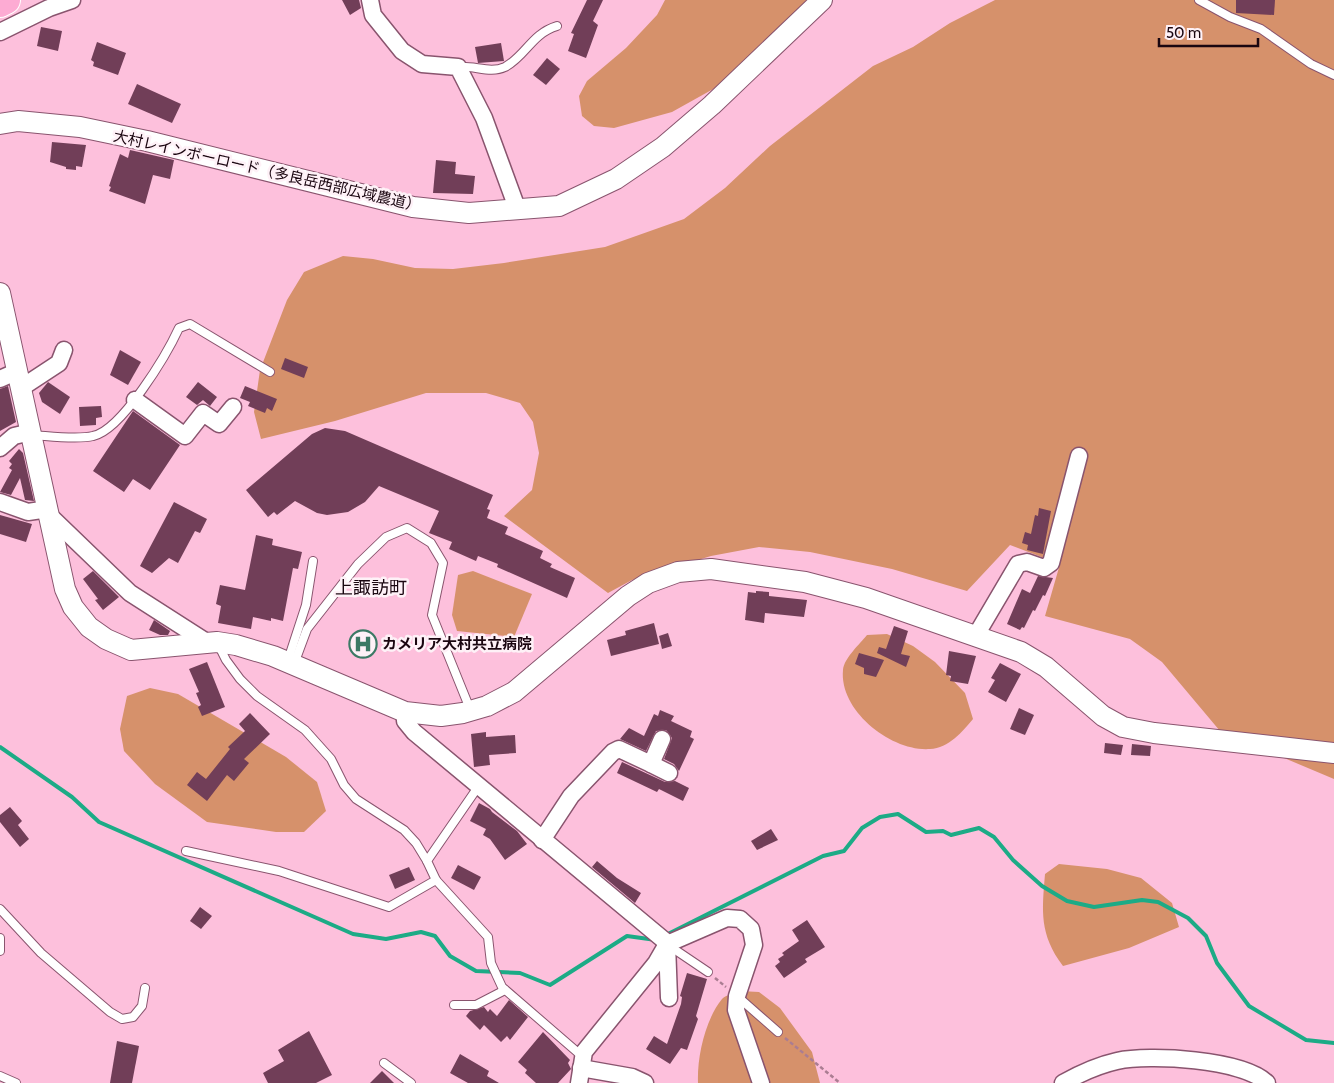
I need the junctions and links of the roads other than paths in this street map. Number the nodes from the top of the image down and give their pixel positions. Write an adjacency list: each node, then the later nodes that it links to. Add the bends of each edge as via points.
1 (6, 0): 6 (highway)
2 (72, 0): 8 (street)
3 (370, 0): 9 (street, via 373,15 402,51 422,64)
4 (822, 0): 12 (street, 大村レインボーロード（多良岳西部広域農道）, via 663,147 616,179 559,206)
5 (1199, 0): 10 (lane, via 1261,29)
6 (0, 3)
7 (557, 26): 9 (lane, via 544,30 505,67 491,70)
8 (0, 32)
9 (458, 67): 12 (street, via 484,118)
10 (1334, 76)
11 (0, 124): 12 (street, 大村レインボーロード（多良岳西部広域農道）, via 18,121 80,127 413,207 469,213)
12 (517, 208)
13 (0, 293): 16 (street)
14 (64, 350): 16 (street, via 58,363)
15 (270, 372): 17 (lane, via 190,324 180,328)
16 (13, 379): 19 (street)
17 (135, 400): 18 (street, via 185,436 204,413 219,424); 19 (lane, via 107,430 93,437)
18 (233, 407)
19 (32, 434): 20 (street, via 14,436); 23 (street)
20 (0, 448)
21 (1079, 456): 25 (street, via 1051,563 1044,568 1027,562 1018,564)
22 (0, 502): 23 (street, via 28,512)
23 (48, 512): 26 (street, via 130,593); 26 (street, via 65,589 73,607 89,627 131,650)
24 (313, 561): 27 (lane)
25 (975, 637): 28 (street, via 866,598 805,582 720,570 678,572 648,583 628,596 514,692); 31 (street, via 1021,652 1046,667 1103,716 1123,727)
26 (212, 642): 27 (street, via 236,645); 37 (lane, via 257,696 305,730 331,759 356,799 404,830)
27 (291, 664): 28 (lane, via 306,629 358,564 386,537 407,528 432,543 444,564 432,615); 29 (street)
28 (470, 711): 29 (street, via 441,716)
29 (406, 712): 34 (street, via 405,721 414,732)
30 (662, 739): 32 (street)
31 (1334, 753)
32 (651, 764): 33 (street); 35 (street, via 619,749 613,752 571,796)
33 (669, 773)
34 (478, 787): 35 (street); 37 (lane)
35 (542, 840): 41 (street)
36 (186, 851): 38 (lane, via 279,871 389,907)
37 (427, 861): 38 (lane)
38 (436, 880): 45 (lane, via 488,937 491,963)
39 (0, 909): 44 (lane, via 41,953 122,1019 133,1017 142,1006)
40 (0, 938): 42 (lane)
41 (662, 939): 43 (lane); 46 (street, via 726,918 740,920 751,929 754,945); 47 (street); 51 (street, via 656,963 584,1052)
42 (0, 951)
43 (708, 972)
44 (145, 988)
45 (505, 990): 48 (lane, via 476,1005); 51 (lane)
46 (734, 994): 49 (lane); 56 (street, via 736,1010)
47 (669, 998)
48 (454, 1005)
49 (778, 1032)
50 (384, 1063): 54 (lane)
51 (581, 1069): 55 (street, via 632,1077)
52 (0, 1076): 53 (lane)
53 (16, 1083)
54 (411, 1083)
55 (645, 1083)
56 (760, 1083)
57 (1063, 1083): 58 (street, via 1117,1061 1159,1058 1232,1066)
58 (1267, 1083)

